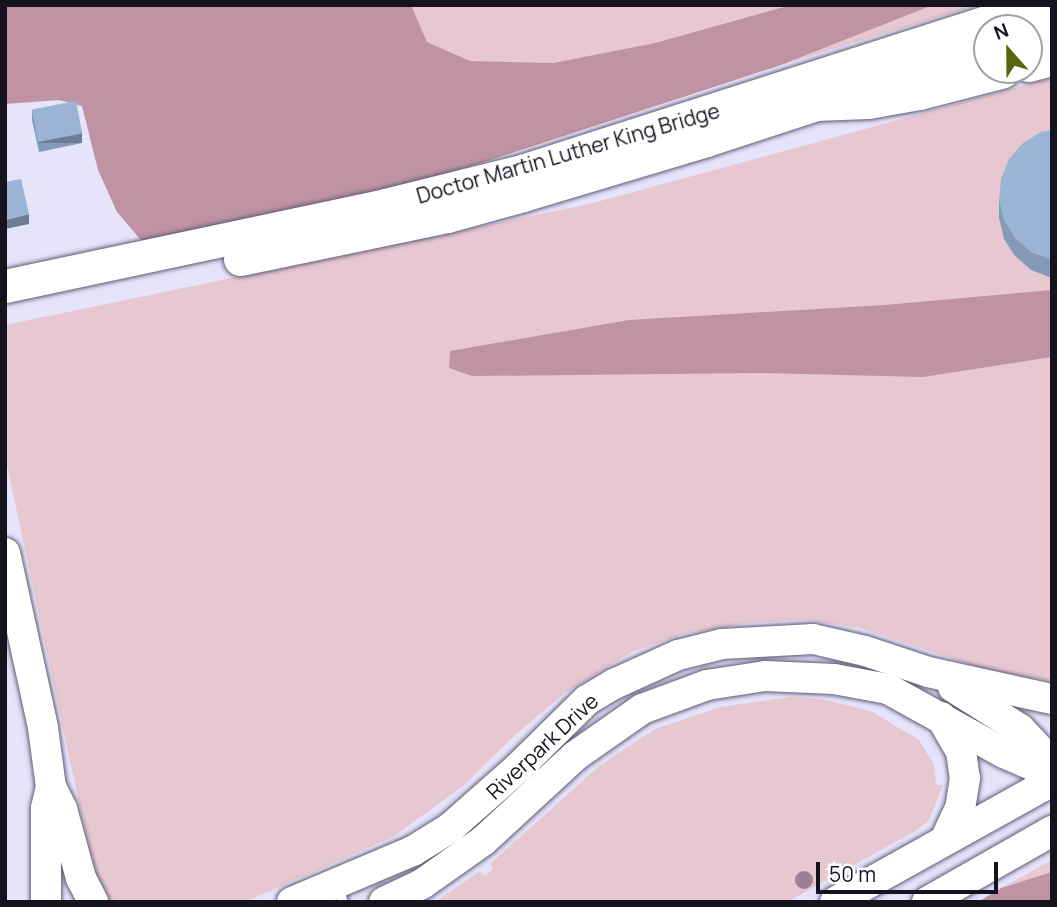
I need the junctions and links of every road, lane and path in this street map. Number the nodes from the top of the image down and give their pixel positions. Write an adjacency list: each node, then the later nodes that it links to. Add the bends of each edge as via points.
1 (1039, 5): 5 (main road, Doctor Martin Luther King Bridge)
2 (973, 53): 4 (main road, Doctor Martin Luther King Bridge)
3 (973, 78): 4 (highway, via 919,92)
4 (816, 103): 5 (main road, Doctor Martin Luther King Bridge, via 596,174)
5 (387, 216): 6 (main road, Doctor Martin Luther King Bridge); 7 (main road, Doctor Martin Luther King Bridge)
6 (5, 286)
7 (5, 309)
8 (5, 553): 15 (street, via 43,728)
9 (928, 672): 10 (street, Riverpark Drive); 12 (street, via 1020,729); 18 (street, Riverpark Drive, via 814,639 722,644 678,656 587,700 450,828)
10 (1052, 699)
11 (941, 717): 13 (street, Riverpark Drive); 17 (street, via 961,751 965,778 960,808); 22 (street, Riverpark Drive, via 888,689 834,678 765,676 707,685 642,709 575,756 510,819 463,856 422,884)
12 (1052, 763)
13 (1052, 774)
14 (1052, 781): 17 (street)
15 (51, 787): 19 (street, via 46,808); 20 (street)
16 (1052, 831): 24 (street)
17 (945, 840): 23 (street)
18 (340, 893): 21 (street, Riverpark Drive)
19 (46, 902)
20 (93, 902)
21 (292, 902)
22 (384, 902)
23 (835, 902)
24 (927, 902)

